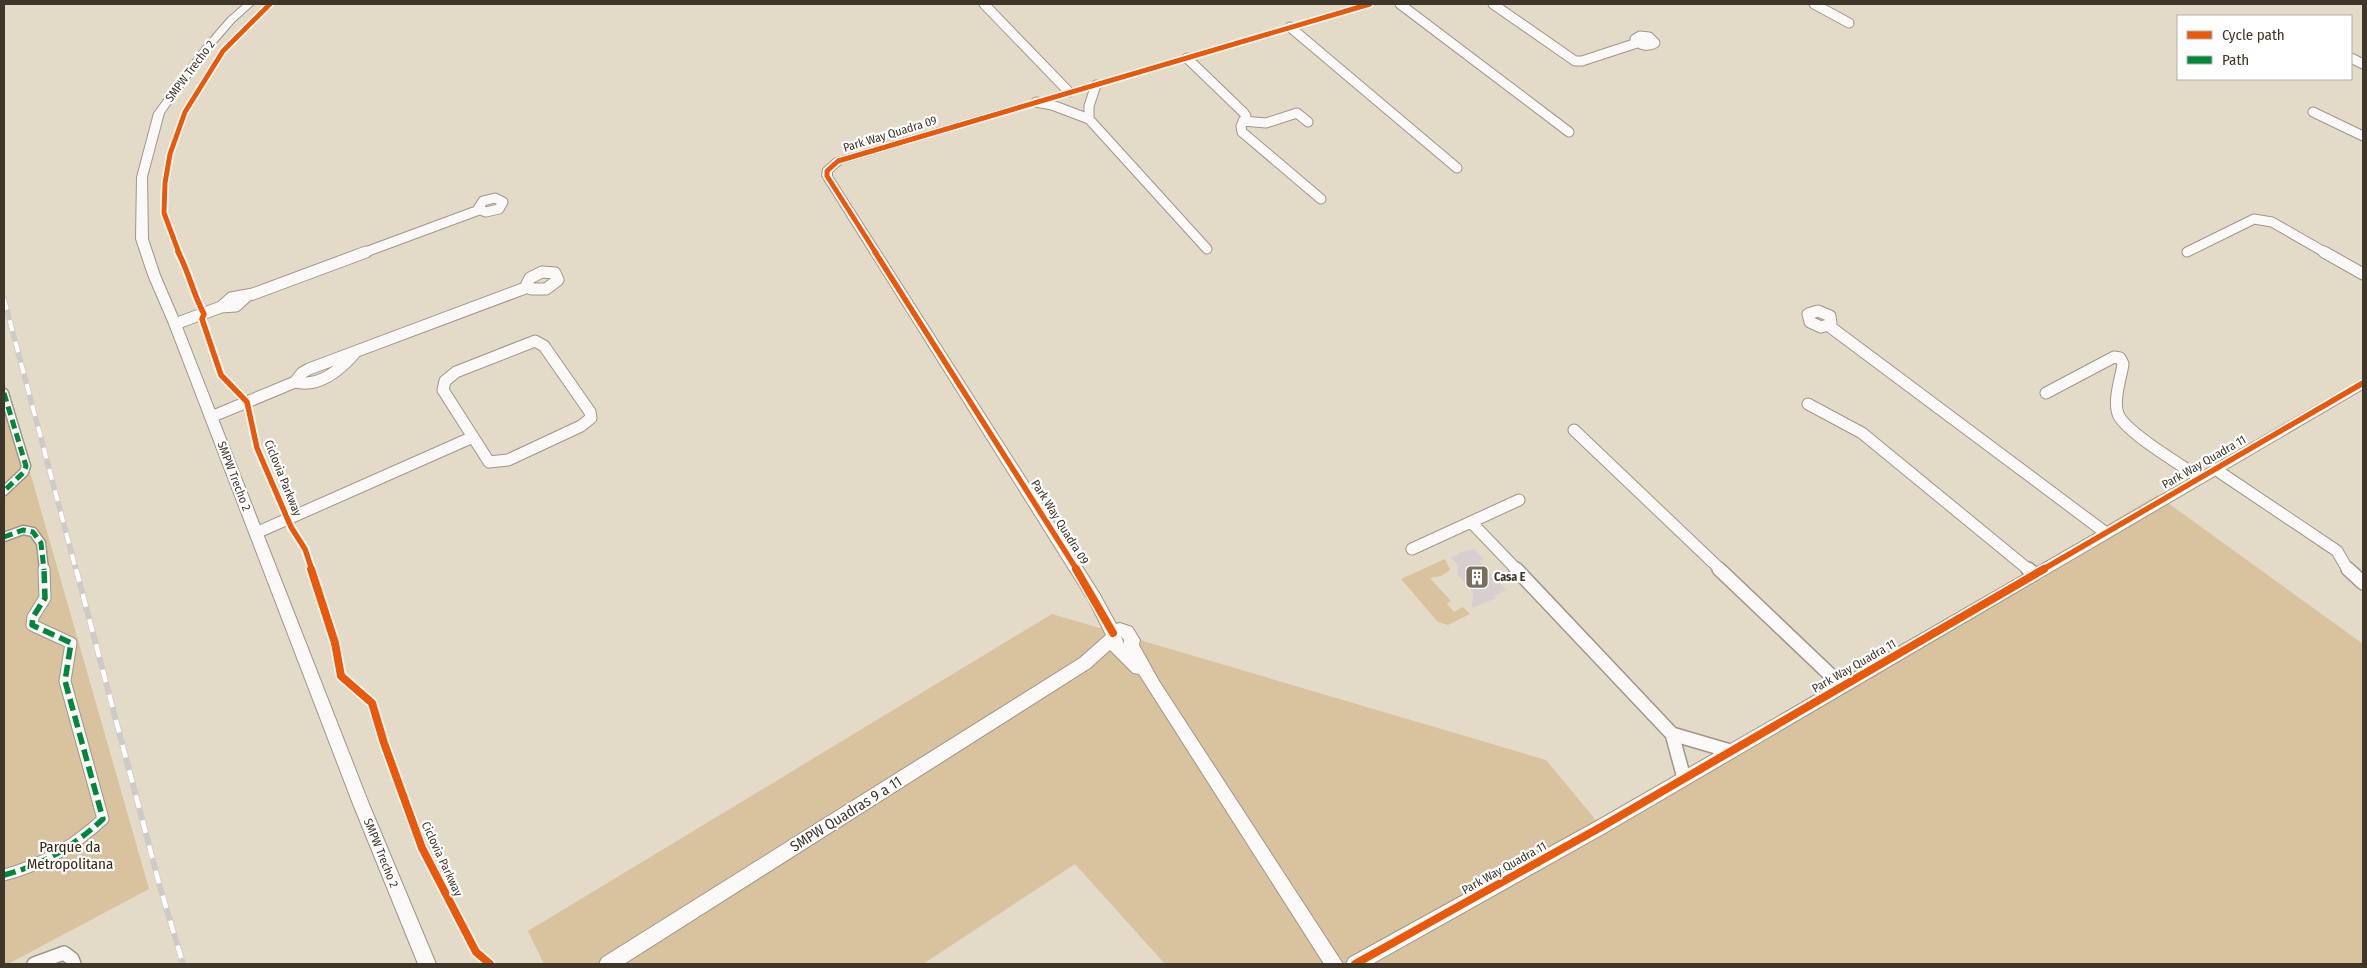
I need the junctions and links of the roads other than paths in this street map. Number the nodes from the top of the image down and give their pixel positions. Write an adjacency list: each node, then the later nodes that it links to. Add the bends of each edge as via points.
1 (249, 4): 29 (street, SMPW Trecho 2, via 205,50 159,113 142,178 142,238)
2 (984, 4): 12 (street)
3 (1370, 4): 8 (street, Park Way Quadra 09)
4 (1400, 4): 20 (street)
5 (1493, 4): 9 (street, via 1575,61)
6 (1814, 4): 7 (street)
7 (1848, 23)
8 (1290, 27): 10 (street, Park Way Quadra 09); 22 (street)
9 (1637, 43)
10 (1187, 58): 11 (street, Park Way Quadra 09); 18 (street, via 1240,108 1246,116)
11 (1096, 84): 12 (street, Park Way Quadra 09); 14 (street)
12 (1069, 92): 13 (street, Park Way Quadra 09)
13 (1036, 102): 15 (street); 49 (street, Park Way Quadra 09, via 838,161 829,167 826,174)
14 (1089, 106): 15 (street); 17 (street)
15 (1070, 111): 17 (street)
16 (2313, 112): 21 (street)
17 (1090, 119): 25 (street)
18 (1244, 121): 19 (street, via 1266,122 1296,113); 23 (street, via 1242,132)
19 (1308, 122)
20 (1569, 132)
21 (2363, 136)
22 (1457, 168)
23 (1321, 199)
24 (479, 210): 29 (street, via 247,296 244,302 234,306 221,307)
25 (1207, 249)
26 (2187, 252): 27 (street, via 2261,218)
27 (2363, 274)
28 (528, 287): 35 (street, via 354,354 338,372 314,382 296,382)
29 (175, 324): 35 (street, SMPW Trecho 2)
30 (1829, 326): 43 (street)
31 (2363, 384): 38 (street, Park Way Quadra 11)
32 (4, 393): 40 (street, via 26,466 21,476)
33 (2046, 393): 39 (street, via 2114,358 2120,358 2123,364 2120,419)
34 (1808, 404): 47 (street, via 1862,433)
35 (211, 417): 44 (street, SMPW Trecho 2)
36 (1574, 430): 50 (street)
37 (473, 437): 37 (street, via 489,462 496,463 581,426 591,418 590,412 544,346 535,341 446,378 442,390); 44 (street)
38 (2215, 469): 39 (street, Park Way Quadra 11); 48 (street, via 2337,551 2350,573)
39 (2200, 478): 43 (street, Park Way Quadra 11)
40 (4, 491)
41 (1519, 500): 42 (street)
42 (1471, 522): 46 (street); 51 (street)
43 (2106, 532): 47 (street, Park Way Quadra 11)
44 (256, 533): 57 (street, SMPW Trecho 2)
45 (4, 537): 54 (street, via 26,530 40,538 46,593 32,625 66,637 71,643 65,681 103,819 80,841 54,856)
46 (1412, 549)
47 (2034, 574): 50 (street, Park Way Quadra 11)
48 (2363, 584)
49 (1121, 641): 58 (street, SMPW Quadras 9 a 11); 59 (street)
50 (1842, 686): 52 (street, Park Way Quadra 11)
51 (1672, 734): 52 (street); 53 (street)
52 (1730, 751): 53 (street, Park Way Quadra 11)
53 (1684, 778): 60 (street, Park Way Quadra 11)
54 (4, 876)
55 (34, 964): 56 (street, via 64,953)
56 (74, 964)
57 (427, 964)
58 (608, 964)
59 (1334, 964)
60 (1355, 964)

